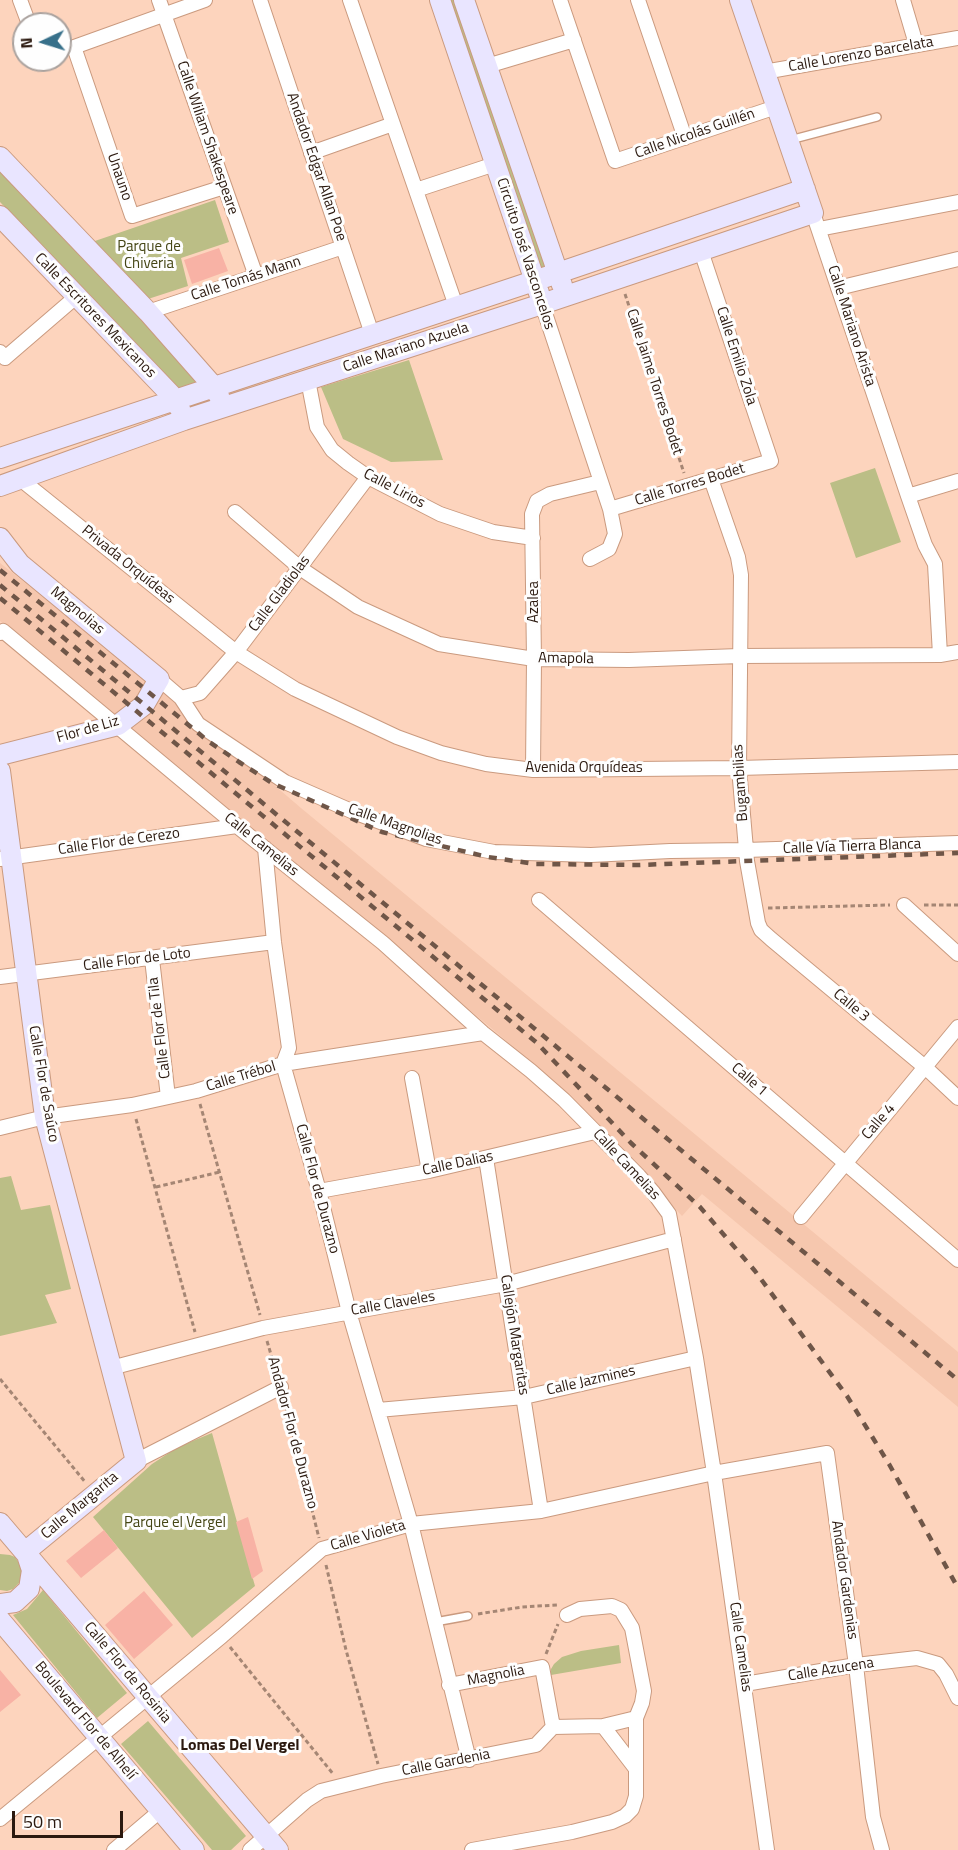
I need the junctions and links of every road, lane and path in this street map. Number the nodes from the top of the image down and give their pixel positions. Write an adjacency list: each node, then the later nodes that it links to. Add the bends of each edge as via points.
1 (159, 0): 11 (street, Calle Wiliam Shakespeare)
2 (205, 0): 11 (street)
3 (260, 0): 22 (street, Andador Edgar Allan Poe)
4 (350, 0): 19 (street)
5 (440, 0): 24 (street, Circuito José Vasconcelos)
6 (464, 0): 15 (street, Circuito José Vasconcelos)
7 (560, 0): 13 (street)
8 (638, 0): 20 (street)
9 (740, 0): 16 (street, Calle Mariano Arista)
10 (903, 0): 14 (street)
11 (164, 16): 25 (street, Calle Wiliam Shakespeare); 25 (street, Unauno, via 74,47 132,216)
12 (958, 38): 14 (street, Calle Lorenzo Barcelata)
13 (574, 40): 15 (street); 20 (street, Calle Nicolás Guillén, via 615,161)
14 (916, 45): 16 (street, Calle Lorenzo Barcelata)
15 (487, 66): 34 (street, Circuito José Vasconcelos)
16 (764, 72): 17 (street, Calle Mariano Arista)
17 (776, 107): 20 (street, Calle Nicolás Guillén); 21 (street, Calle Mariano Arista)
18 (877, 117): 21 (lane)
19 (393, 124): 22 (street); 27 (street)
20 (685, 138)
21 (788, 140): 26 (street, Calle Mariano Arista)
22 (311, 153): 31 (street, Andador Edgar Allan Poe)
23 (0, 157): 43 (street)
24 (495, 164): 27 (street); 37 (street, Circuito José Vasconcelos)
25 (224, 187): 35 (street, Calle Wiliam Shakespeare)
26 (805, 189): 30 (street, Calle Mariano Arista); 34 (street, Calle Mariano Azuela)
27 (416, 190): 42 (street)
28 (958, 202): 30 (street)
29 (0, 216): 39 (street, Calle Escritores Mexicanos)
30 (816, 221): 32 (street, Calle Mariano Azuela); 38 (street, Calle Mariano Arista)
31 (343, 247): 35 (street, Calle Tomás Mann); 44 (street, Andador Edgar Allan Poe)
32 (701, 251): 36 (street, Calle Mariano Azuela); 52 (street, Calle Emilio Zola)
33 (958, 259): 38 (street)
34 (558, 273): 37 (street, Calle Mariano Azuela); 40 (street, Circuito José Vasconcelos)
35 (256, 276): 43 (street, Calle Tomás Mann)
36 (620, 278): 40 (street, Calle Mariano Azuela); 59 (path, Calle Jaime Torres Bodet)
37 (535, 281): 41 (street, Circuito José Vasconcelos); 42 (street, Calle Mariano Azuela)
38 (838, 288): 60 (street, Calle Mariano Arista)
39 (77, 296): 45 (street); 48 (street, Calle Escritores Mexicanos)
40 (566, 296): 41 (street, Calle Mariano Azuela)
41 (542, 304): 46 (street, Calle Mariano Azuela); 56 (street, Circuito José Vasconcelos)
42 (456, 306): 44 (street, Calle Mariano Azuela)
43 (148, 312): 47 (street)
44 (372, 334): 47 (street, Calle Mariano Azuela)
45 (2, 355)
46 (308, 380): 49 (street, Calle Mariano Azuela); 53 (street, Calle Lirios, via 317,427 332,450)
47 (214, 387): 48 (street, Calle Mariano Azuela); 49 (street)
48 (176, 400): 50 (street, Calle Escritores Mexicanos); 51 (street, Calle Mariano Azuela)
49 (225, 407): 50 (street, Calle Mariano Azuela)
50 (184, 420): 54 (street, Calle Mariano Azuela)
51 (0, 458)
52 (771, 461): 55 (street, Calle Torres Bodet)
53 (368, 477): 64 (street, Calle Lirios, via 440,514 494,532); 66 (street, Calle Gladiolas)
54 (19, 478): 58 (street, Calle Mariano Azuela); 68 (street, Privada Orquídeas)
55 (711, 479): 59 (street, Calle Torres Bodet); 71 (street, via 741,575)
56 (600, 482): 61 (street, Circuito José Vasconcelos); 64 (street, Azalea, via 537,501 532,514)
57 (958, 482): 60 (street)
58 (0, 486)
59 (689, 486): 61 (street, Calle Torres Bodet)
60 (908, 496): 70 (street, Calle Mariano Arista, via 935,564)
61 (610, 509): 65 (street, Circuito José Vasconcelos, via 615,534 609,549)
62 (235, 512): 66 (street, Amapola)
63 (0, 538): 73 (street, Magnolias, via 20,564)
64 (533, 538): 72 (street, Azalea)
65 (590, 559)
66 (300, 568): 68 (street, Calle Gladiolas); 72 (street, Amapola, via 358,607 439,644)
67 (0, 633): 75 (street, Calle Camelias, via 3,631)
68 (236, 652): 74 (street, Calle Gladiolas, via 201,693); 79 (street, Avenida Orquídeas, via 296,689 397,737 452,756)
69 (958, 652): 70 (street, Amapola)
70 (940, 655): 71 (street, Amapola)
71 (739, 656): 72 (street, Amapola); 78 (street, Bugambilias)
72 (534, 659): 79 (street, Azalea)
73 (159, 680): 74 (street, Calle Magnolias); 75 (street, Flor de Liz, via 144,705)
74 (180, 698): 84 (street, Calle Magnolias, via 198,724 285,782 426,839 494,852 591,855)
75 (118, 725): 76 (street, Flor de Liz); 81 (street, Calle Camelias)
76 (0, 755)
77 (958, 762): 78 (street, Avenida Orquídeas)
78 (739, 768): 79 (street, Avenida Orquídeas); 84 (street, Bugambilias)
79 (533, 770)
80 (0, 771): 85 (street, Calle Flor de Saúco)
81 (237, 826): 83 (street, Calle Camelias); 85 (street, Calle Flor de Cerezo)
82 (958, 843): 84 (street, Calle Vía Tierra Blanca)
83 (265, 848): 90 (street, Calle Flor de Durazno); 96 (street, Calle Camelias, via 383,943)
84 (746, 850): 89 (street, Bugambilias)
85 (6, 858): 93 (street, Calle Flor de Saúco)
86 (539, 900): 108 (street, Calle 1)
87 (904, 905): 88 (path); 89 (path); 91 (street)
88 (958, 905)
89 (755, 909): 98 (street, Calle 3, via 761,930)
90 (274, 942): 92 (street, Calle Flor de Loto); 97 (street, Calle Flor de Durazno, via 289,1048)
91 (958, 954)
92 (152, 959): 93 (street, Calle Flor de Loto); 101 (street, Calle Flor de Tila)
93 (26, 974): 94 (street, Calle Flor de Loto); 104 (street, Calle Flor de Saúco)
94 (0, 977)
95 (958, 1027): 98 (street, Calle 4)
96 (483, 1034): 97 (street, Calle Trébol); 106 (street, Calle Camelias, via 531,1071)
97 (283, 1064): 100 (street, Calle Trébol); 112 (street, Calle Flor de Durazno)
98 (926, 1068): 102 (street, Calle 3); 108 (street, Calle 4)
99 (412, 1078): 109 (street)
100 (196, 1091): 101 (street, Calle Trébol); 110 (path, Andador Flor de Durazno)
101 (168, 1097): 103 (street, Calle Trébol)
102 (958, 1098)
103 (132, 1105): 104 (street, Calle Trébol); 111 (path)
104 (45, 1117): 105 (street, Calle Trébol); 121 (street, Calle Flor de Saúco)
105 (0, 1128)
106 (595, 1132): 107 (street, Calle Dalias); 114 (street, Calle Camelias, via 653,1192 669,1214)
107 (486, 1158): 109 (street, Calle Dalias); 116 (street, Callejón Margaritas)
108 (845, 1162): 113 (street, Calle 4); 115 (street, Calle 1)
109 (429, 1171): 112 (street, Calle Dalias)
110 (220, 1172): 111 (path); 118 (path, Andador Flor de Durazno)
111 (156, 1187): 119 (path)
112 (319, 1191): 117 (street, Calle Flor de Durazno)
113 (801, 1217)
114 (674, 1239): 116 (street, Calle Claveles); 120 (street, Calle Camelias)
115 (958, 1260)
116 (506, 1284): 117 (street, Calle Claveles); 124 (street, Callejón Margaritas)
117 (349, 1312): 118 (street, Calle Claveles); 125 (street, Calle Flor de Durazno)
118 (264, 1328): 119 (street, Calle Claveles); 123 (path, Andador Flor de Durazno)
119 (199, 1345): 121 (street, Calle Claveles)
120 (696, 1358): 124 (street, Calle Jazmines); 128 (street, Calle Camelias)
121 (111, 1368): 127 (street, Calle Flor de Saúco)
122 (0, 1379): 129 (path)
123 (281, 1387): 127 (street); 134 (path, Andador Flor de Durazno)
124 (524, 1396): 125 (street, Calle Jazmines); 130 (street, Callejón Margaritas)
125 (378, 1410): 132 (street, Calle Flor de Durazno)
126 (827, 1453): 128 (street, Calle Violeta); 142 (street, Andador Gardenias)
127 (136, 1461): 129 (street, Calle Margarita)
128 (714, 1473): 130 (street, Calle Violeta); 144 (street, Calle Camelias)
129 (94, 1494): 135 (street, Calle Margarita)
130 (541, 1511): 132 (street, Calle Violeta)
131 (0, 1523): 135 (street, Calle Flor de Rosinia)
132 (411, 1524): 134 (street, Calle Violeta); 140 (street)
133 (0, 1544): 135 (street)
134 (322, 1549): 141 (street, Calle Violeta); 154 (path, Andador Flor de Durazno, via 345,1650)
135 (24, 1552): 136 (street, via 32,1570 29,1588 15,1602); 146 (street, Calle Flor de Rosinia)
136 (0, 1604)
137 (573, 1612): 138 (path, via 562,1605 547,1605); 143 (path, via 557,1625); 148 (street, via 612,1606 621,1611 632,1628 644,1691)
138 (468, 1616): 140 (lane)
139 (0, 1620): 151 (street, Boulevard Flor de Alhelí)
140 (434, 1622): 145 (street)
141 (222, 1636): 146 (street, Calle Violeta); 155 (path)
142 (856, 1665): 144 (street, Calle Azucena); 147 (street, Calle Azucena, via 917,1658 938,1664); 164 (street, Andador Gardenias, via 873,1817)
143 (542, 1667): 145 (street, Magnolia); 150 (street)
144 (745, 1684): 163 (street, Calle Camelias)
145 (449, 1685): 152 (street)
146 (147, 1696): 151 (street, Calle Violeta); 158 (street, Calle Flor de Rosinia)
147 (958, 1698)
148 (636, 1718): 149 (street); 153 (street)
149 (603, 1726): 150 (street); 153 (street)
150 (554, 1727): 152 (street, Calle Gardenia, via 536,1745)
151 (99, 1738): 156 (street, Boulevard Flor de Alhelí); 157 (street, Calle Violeta)
152 (469, 1760): 154 (street, Calle Gardenia)
153 (636, 1769): 162 (street, via 636,1797 625,1816 572,1832)
154 (381, 1776): 155 (street, Calle Gardenia)
155 (342, 1785): 158 (street, Calle Gardenia, via 314,1795)
156 (160, 1811): 159 (street); 160 (street, Boulevard Flor de Alhelí)
157 (0, 1819)
158 (272, 1843): 161 (street, Calle Gardenia)
159 (114, 1850)
160 (194, 1850)
161 (250, 1850)
162 (472, 1850)
163 (767, 1850)
164 (882, 1850)

